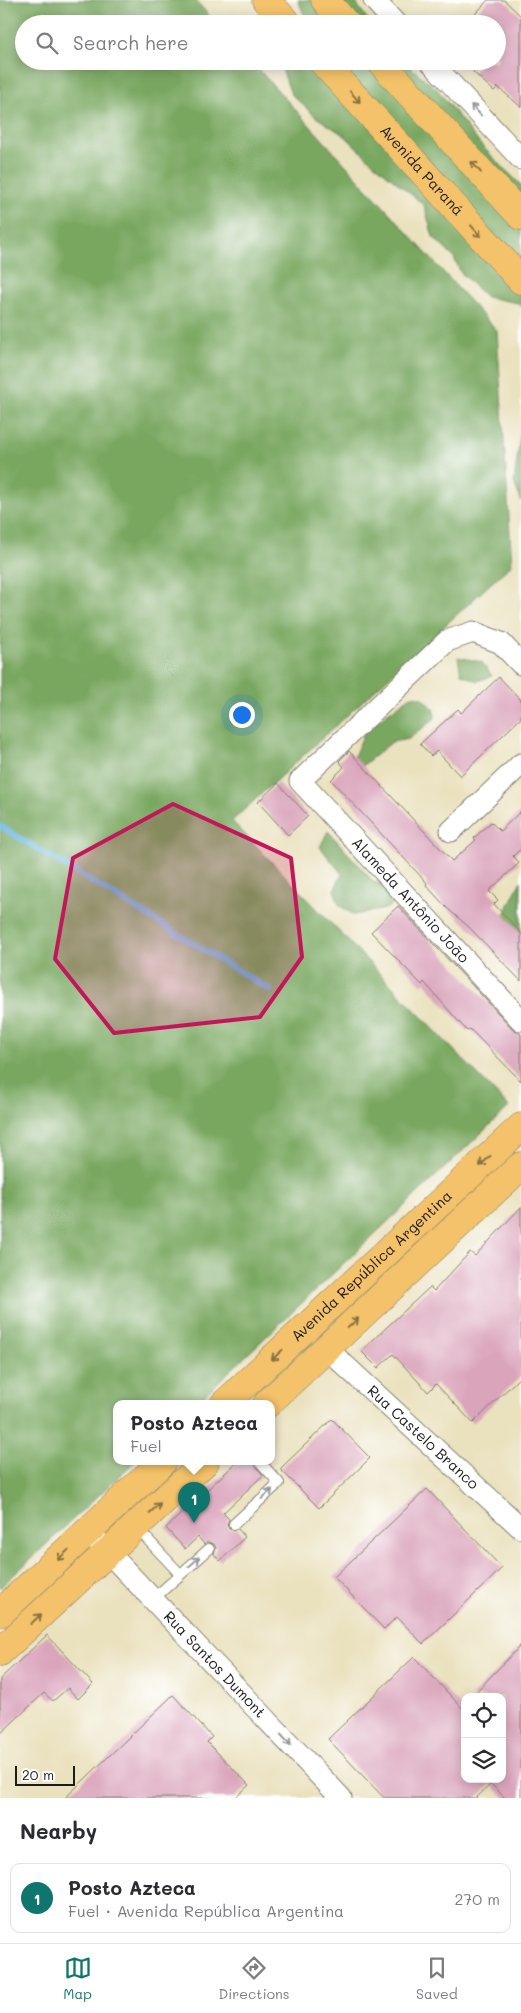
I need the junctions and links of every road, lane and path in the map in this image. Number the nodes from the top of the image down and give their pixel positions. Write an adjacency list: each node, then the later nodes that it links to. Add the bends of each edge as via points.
1 (266, 0): 4 (main road)
2 (325, 0): 5 (main road)
3 (374, 0): 6 (street)
4 (280, 15)
5 (338, 15)
6 (388, 15)
7 (330, 70): 12 (main road, Avenida Paraná, one-way to 12)
8 (388, 70): 11 (main road, one-way to 8)
9 (438, 70): 10 (street, one-way to 9)
10 (521, 159)
11 (521, 216)
12 (521, 280)
13 (521, 664): 16 (street, Alameda Antônio João, via 501,643 474,632 447,641 300,781)
14 (521, 764): 15 (street)
15 (451, 831)
16 (521, 1020)
17 (521, 1127): 20 (main road, Avenida República Argentina, one-way to 20)
18 (521, 1166): 19 (main road, Avenida República Argentina, one-way to 18)
19 (326, 1348): 21 (main road, Avenida República Argentina); 27 (street, Rua Castelo Branco)
20 (228, 1400)
21 (271, 1400)
22 (159, 1465): 28 (main road)
23 (202, 1465): 26 (main road, one-way to 23)
24 (263, 1465): 25 (lane, one-way to 24, via 279,1483)
25 (234, 1524)
26 (135, 1526): 30 (main road); 31 (lane)
27 (521, 1528)
28 (88, 1531): 30 (street, Rua Santos Dumont); 33 (main road, one-way to 33)
29 (209, 1549): 31 (lane, one-way to 29)
30 (108, 1552): 32 (street, Rua Santos Dumont); 34 (main road, one-way to 30)
31 (180, 1574): 32 (lane)
32 (153, 1599): 35 (street, Rua Santos Dumont, one-way to 35)
33 (0, 1613)
34 (0, 1652)
35 (340, 1798)

